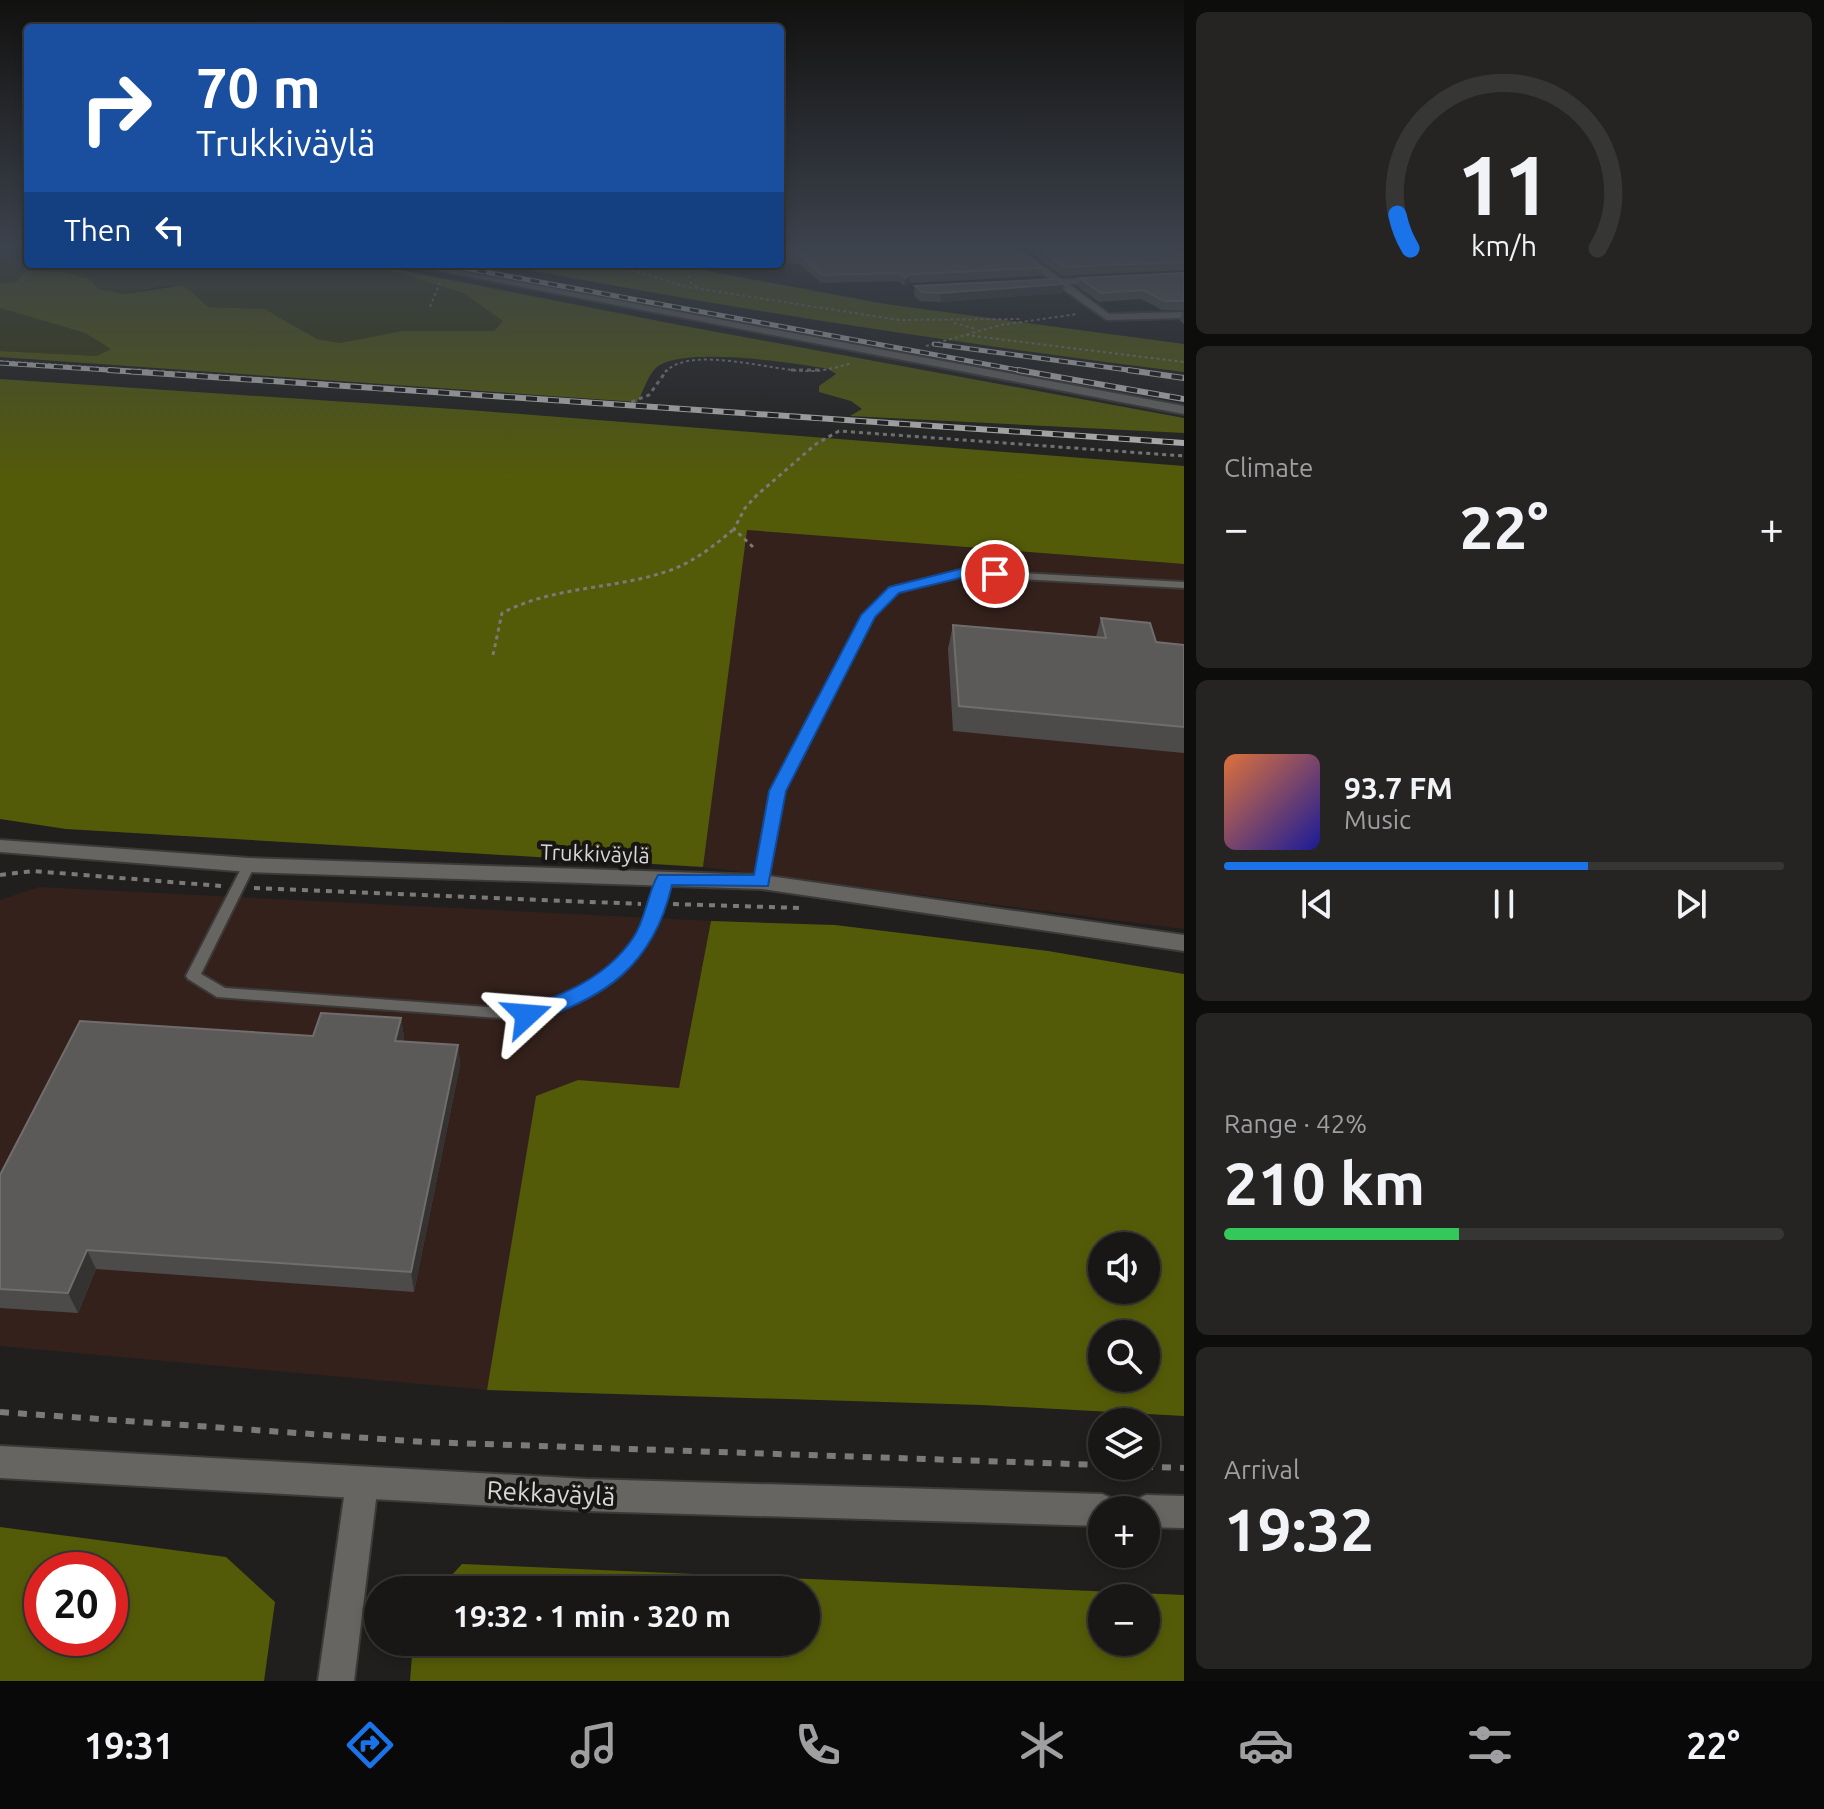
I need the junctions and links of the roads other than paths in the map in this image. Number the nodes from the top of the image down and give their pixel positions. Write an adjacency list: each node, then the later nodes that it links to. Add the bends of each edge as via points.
1 (713, 323): 2 (street)
2 (1184, 410)
3 (1184, 585): 7 (lane, via 964,573 894,590 868,615 777,791)
4 (0, 846): 5 (street, Trukkiväylä)
5 (249, 865): 6 (street, Trukkiväylä); 6 (lane, via 193,976 222,993 527,1015 572,1000 611,976 642,941)
6 (665, 879): 7 (street, Trukkiväylä)
7 (762, 882): 8 (street, Trukkiväylä)
8 (1184, 943)
9 (0, 1462): 10 (street, Rekkaväylä)
10 (362, 1483): 11 (street, Rekkaväylä); 14 (street)
11 (1088, 1510)
12 (1160, 1511): 13 (street)
13 (1184, 1512)
14 (336, 1681)

